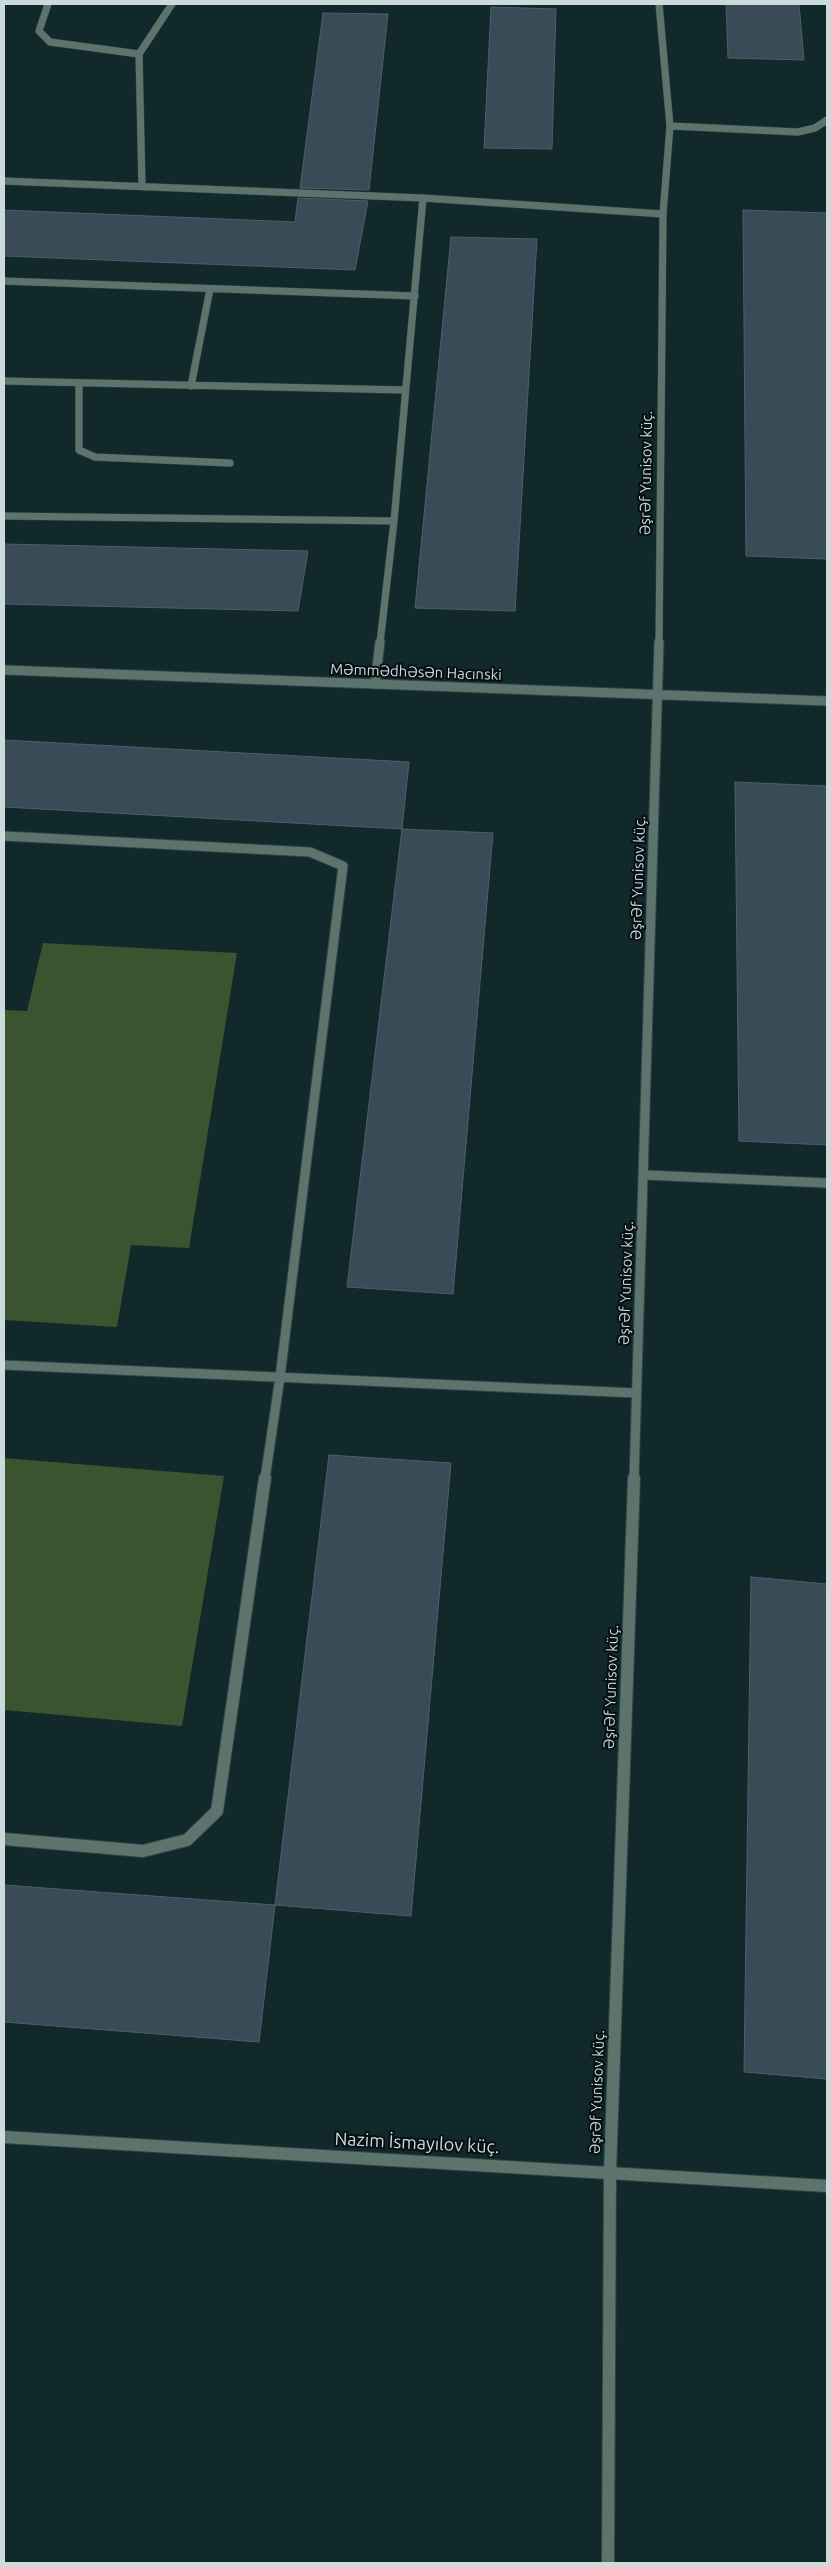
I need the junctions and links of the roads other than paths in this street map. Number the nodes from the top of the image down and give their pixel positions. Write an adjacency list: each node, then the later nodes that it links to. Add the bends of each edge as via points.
1 (48, 4): 4 (street, via 39,31 50,42)
2 (172, 4): 4 (street)
3 (659, 4): 6 (street, Əşrəf Yunisov küç.)
4 (139, 54): 8 (street)
5 (827, 120): 6 (street, via 815,128 798,132)
6 (670, 126): 10 (street, Əşrəf Yunisov küç.)
7 (4, 181): 8 (street)
8 (142, 186): 9 (street)
9 (424, 198): 10 (street); 13 (street)
10 (664, 214): 23 (street, Əşrəf Yunisov küç.)
11 (4, 281): 12 (street)
12 (210, 289): 13 (street); 16 (street)
13 (414, 296): 17 (street)
14 (4, 381): 15 (street)
15 (80, 383): 16 (street); 18 (street, via 79,450 95,457)
16 (191, 386): 17 (street)
17 (404, 390): 20 (street)
18 (230, 463)
19 (4, 516): 20 (street)
20 (394, 521): 22 (street)
21 (4, 670): 22 (street, Məmmədhəsən Hacınski)
22 (375, 684): 23 (street, Məmmədhəsən Hacınski)
23 (659, 695): 24 (street, Məmmədhəsən Hacınski); 26 (street, Əşrəf Yunisov küç.)
24 (827, 701)
25 (4, 836): 29 (street, via 310,852 343,866)
26 (645, 1175): 27 (street); 30 (street, Əşrəf Yunisov küç.)
27 (827, 1183)
28 (4, 1365): 29 (street)
29 (280, 1377): 30 (street); 31 (street, via 217,1811 187,1840 143,1851)
30 (636, 1393): 33 (street, Əşrəf Yunisov küç.)
31 (4, 1839)
32 (4, 2137): 33 (street, Nazim İsmayılov küç.)
33 (610, 2172): 34 (street, Nazim İsmayılov küç.); 35 (street, Əşrəf Yunisov küç.)
34 (827, 2186)
35 (608, 2563)

